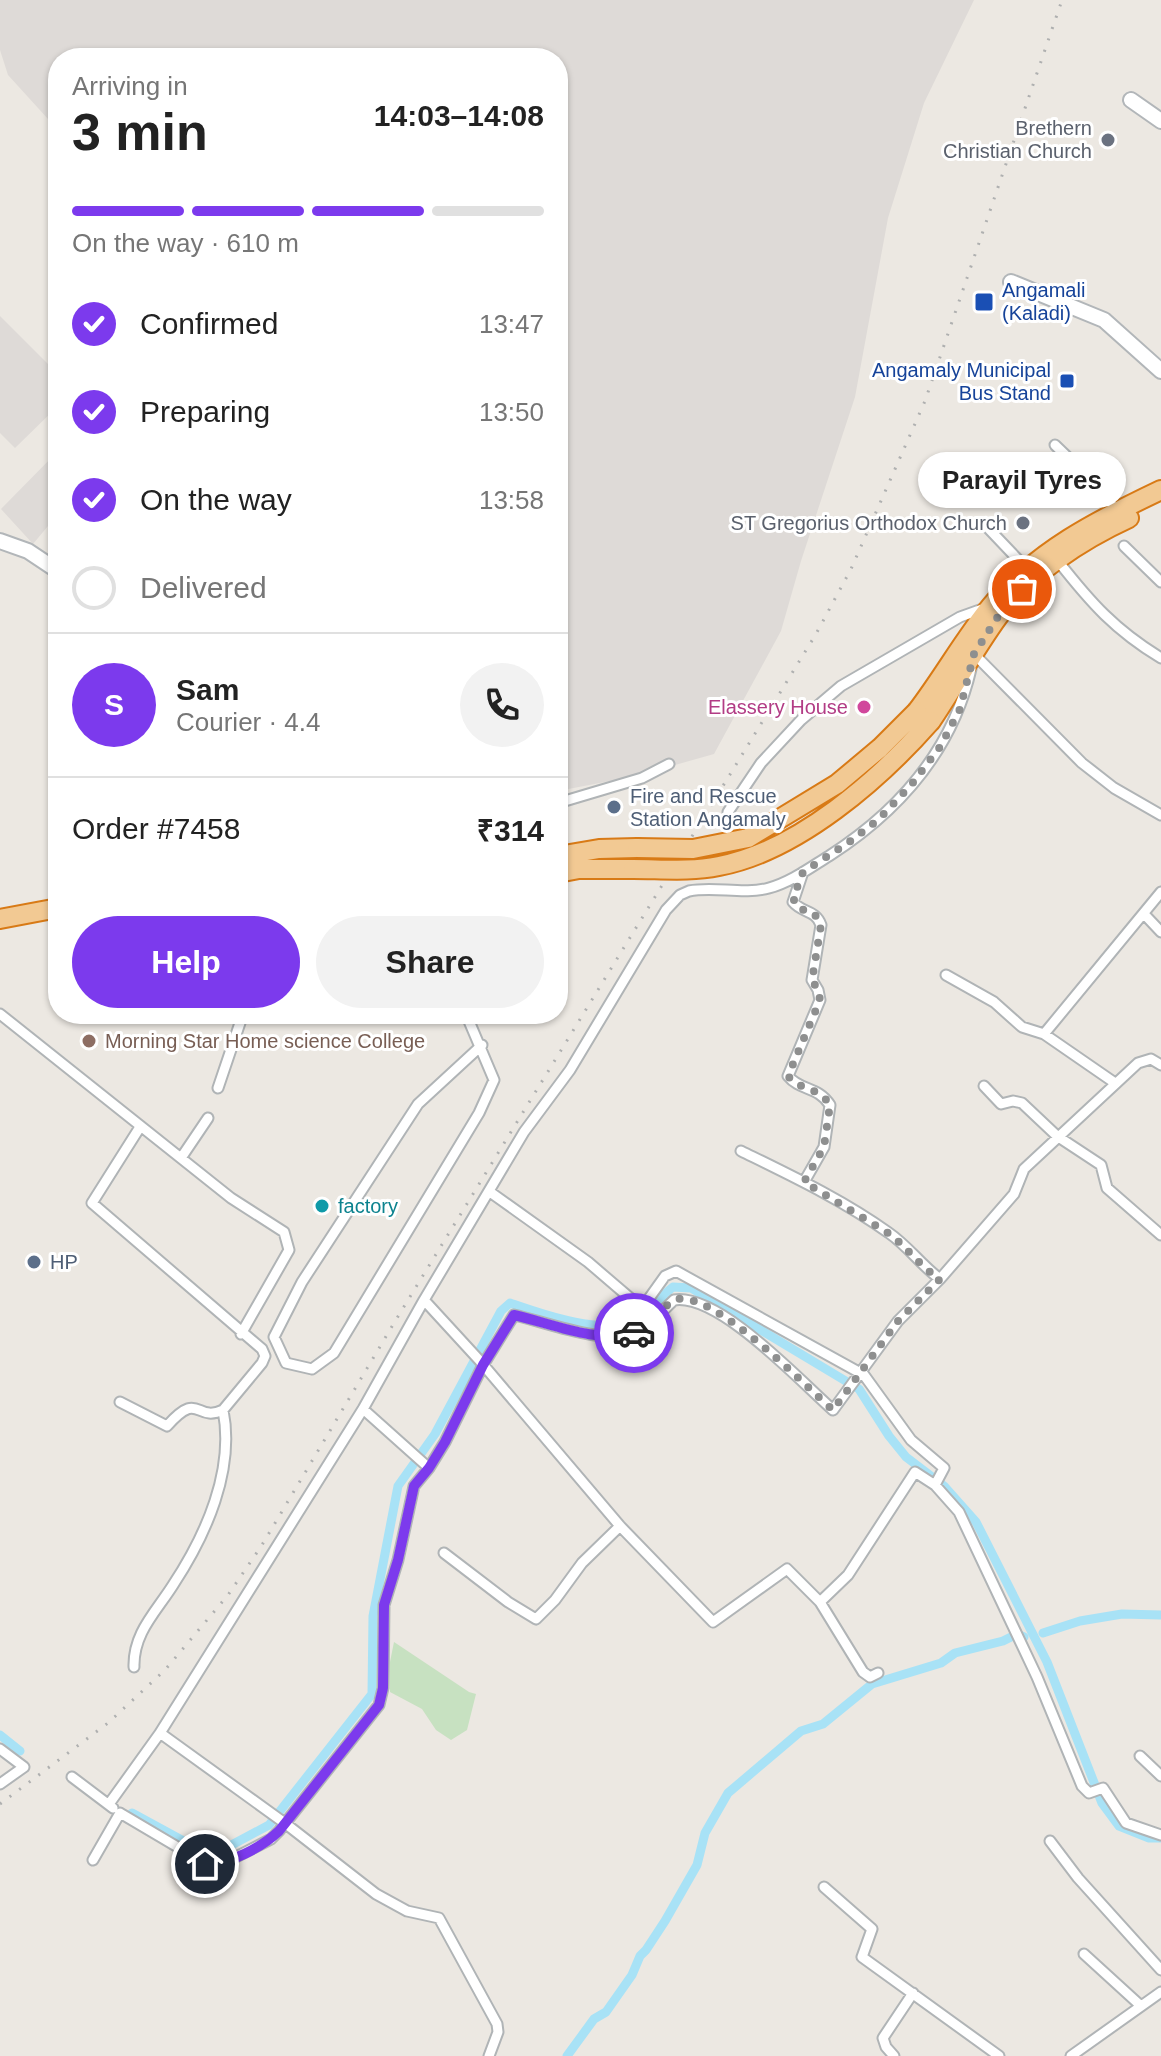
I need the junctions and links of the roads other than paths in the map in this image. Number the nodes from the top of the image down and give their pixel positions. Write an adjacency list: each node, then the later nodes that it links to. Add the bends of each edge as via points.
1 (1131, 100): 2 (street)
2 (1161, 121)
3 (1011, 282): 4 (street, via 1104,320)
4 (1161, 371)
5 (1055, 445): 8 (street, via 1108,496)
6 (1161, 490): 8 (highway)
7 (1161, 504): 8 (highway)
8 (1118, 517): 12 (highway); 14 (highway, via 1059,544)
9 (988, 528): 14 (street)
10 (0, 541): 13 (street)
11 (1124, 546): 15 (street)
12 (1058, 561): 17 (highway, via 1022,589); 18 (street, via 1093,606)
13 (48, 564)
14 (1027, 569): 16 (highway)
15 (1161, 582)
16 (992, 605): 19 (highway); 22 (street, via 960,617 841,686 761,763)
17 (974, 654): 19 (highway); 23 (street, via 1082,763); 27 (street, via 955,721 911,785 879,819)
18 (1161, 658)
19 (924, 716): 25 (highway, bridge, via 837,784 748,838 693,849 637,848); 25 (highway, bridge, via 901,755 842,805 793,836 723,866 674,871)
20 (669, 764): 21 (street, via 642,778)
21 (568, 800)
22 (728, 812)
23 (1161, 815)
24 (568, 858): 25 (highway)
25 (580, 860): 26 (highway)
26 (568, 867)
27 (803, 872): 50 (street, via 793,898 821,925 812,980 820,1000 788,1076 820,1092 830,1105 824,1147); 51 (street, via 769,888 699,889 680,895)
28 (1161, 892): 30 (street)
29 (48, 910): 31 (highway)
30 (1144, 914): 34 (street); 39 (street)
31 (0, 919)
32 (48, 921): 33 (highway)
33 (0, 929)
34 (1161, 932)
35 (946, 975): 39 (street, via 994,1002 1029,1031)
36 (0, 1014): 46 (street)
37 (240, 1024): 44 (street)
38 (471, 1024): 40 (street)
39 (1044, 1034): 42 (street)
40 (482, 1045): 40 (street, via 494,1080 484,1102 334,1353 312,1369 286,1363 274,1337 302,1282 418,1104)
41 (1161, 1065): 42 (street, via 1144,1059)
42 (1115, 1083): 47 (street)
43 (984, 1086): 47 (street, via 1001,1104 1022,1103)
44 (218, 1088)
45 (208, 1118): 49 (street)
46 (140, 1127): 49 (street); 55 (street, via 92,1203)
47 (1057, 1136): 52 (street, via 1101,1165 1107,1188); 53 (street, via 1024,1169 1014,1194)
48 (741, 1151): 50 (street)
49 (181, 1158): 55 (street, via 288,1239 289,1250)
50 (804, 1182): 53 (street, via 893,1236)
51 (490, 1192): 54 (street); 57 (street, via 637,1304 645,1304 665,1276 676,1271)
52 (1161, 1235)
53 (940, 1279): 57 (street, via 898,1321)
54 (424, 1300): 56 (street); 59 (street)
55 (241, 1334): 60 (street, via 265,1356)
56 (482, 1363): 57 (street, via 514,1315 564,1329 624,1336 646,1327 681,1299 734,1322 833,1410); 61 (street); 63 (street)
57 (861, 1373): 62 (street, via 911,1440 944,1468)
58 (120, 1402): 60 (street, via 167,1426 186,1408 211,1414)
59 (363, 1409): 61 (street); 68 (street)
60 (223, 1410): 66 (street, via 227,1445 219,1488 184,1568 138,1636)
61 (429, 1468): 76 (street, via 414,1486 387,1589 381,1701)
62 (938, 1480): 65 (street, via 915,1472 848,1575); 77 (street, via 1015,1629 1085,1791 1096,1791 1126,1823)
63 (620, 1526): 64 (street, via 536,1619); 65 (street, via 713,1622 787,1569)
64 (444, 1553)
65 (820, 1602): 67 (street, via 863,1672 870,1677)
66 (134, 1667)
67 (878, 1673)
68 (160, 1733): 74 (street); 76 (street)
69 (0, 1749): 73 (street, via 24,1767)
70 (1140, 1756): 71 (street)
71 (1161, 1776)
72 (72, 1777): 74 (street)
73 (0, 1784)
74 (109, 1804): 75 (street)
75 (120, 1813): 76 (street, via 208,1865 271,1839); 79 (street)
76 (286, 1824): 87 (street, via 376,1894 407,1911 439,1918 497,2024)
77 (1161, 1835)
78 (1050, 1841): 82 (street)
79 (93, 1860)
80 (824, 1887): 84 (street, via 872,1929 862,1957)
81 (1084, 1954): 85 (street)
82 (1161, 1970)
83 (1161, 1992): 85 (street)
84 (913, 1993): 86 (street); 88 (street, via 883,2038)
85 (1141, 2006): 91 (street)
86 (986, 2046): 89 (street); 90 (street)
87 (489, 2056)
88 (894, 2056)
89 (976, 2056)
90 (999, 2056)
91 (1071, 2056)

